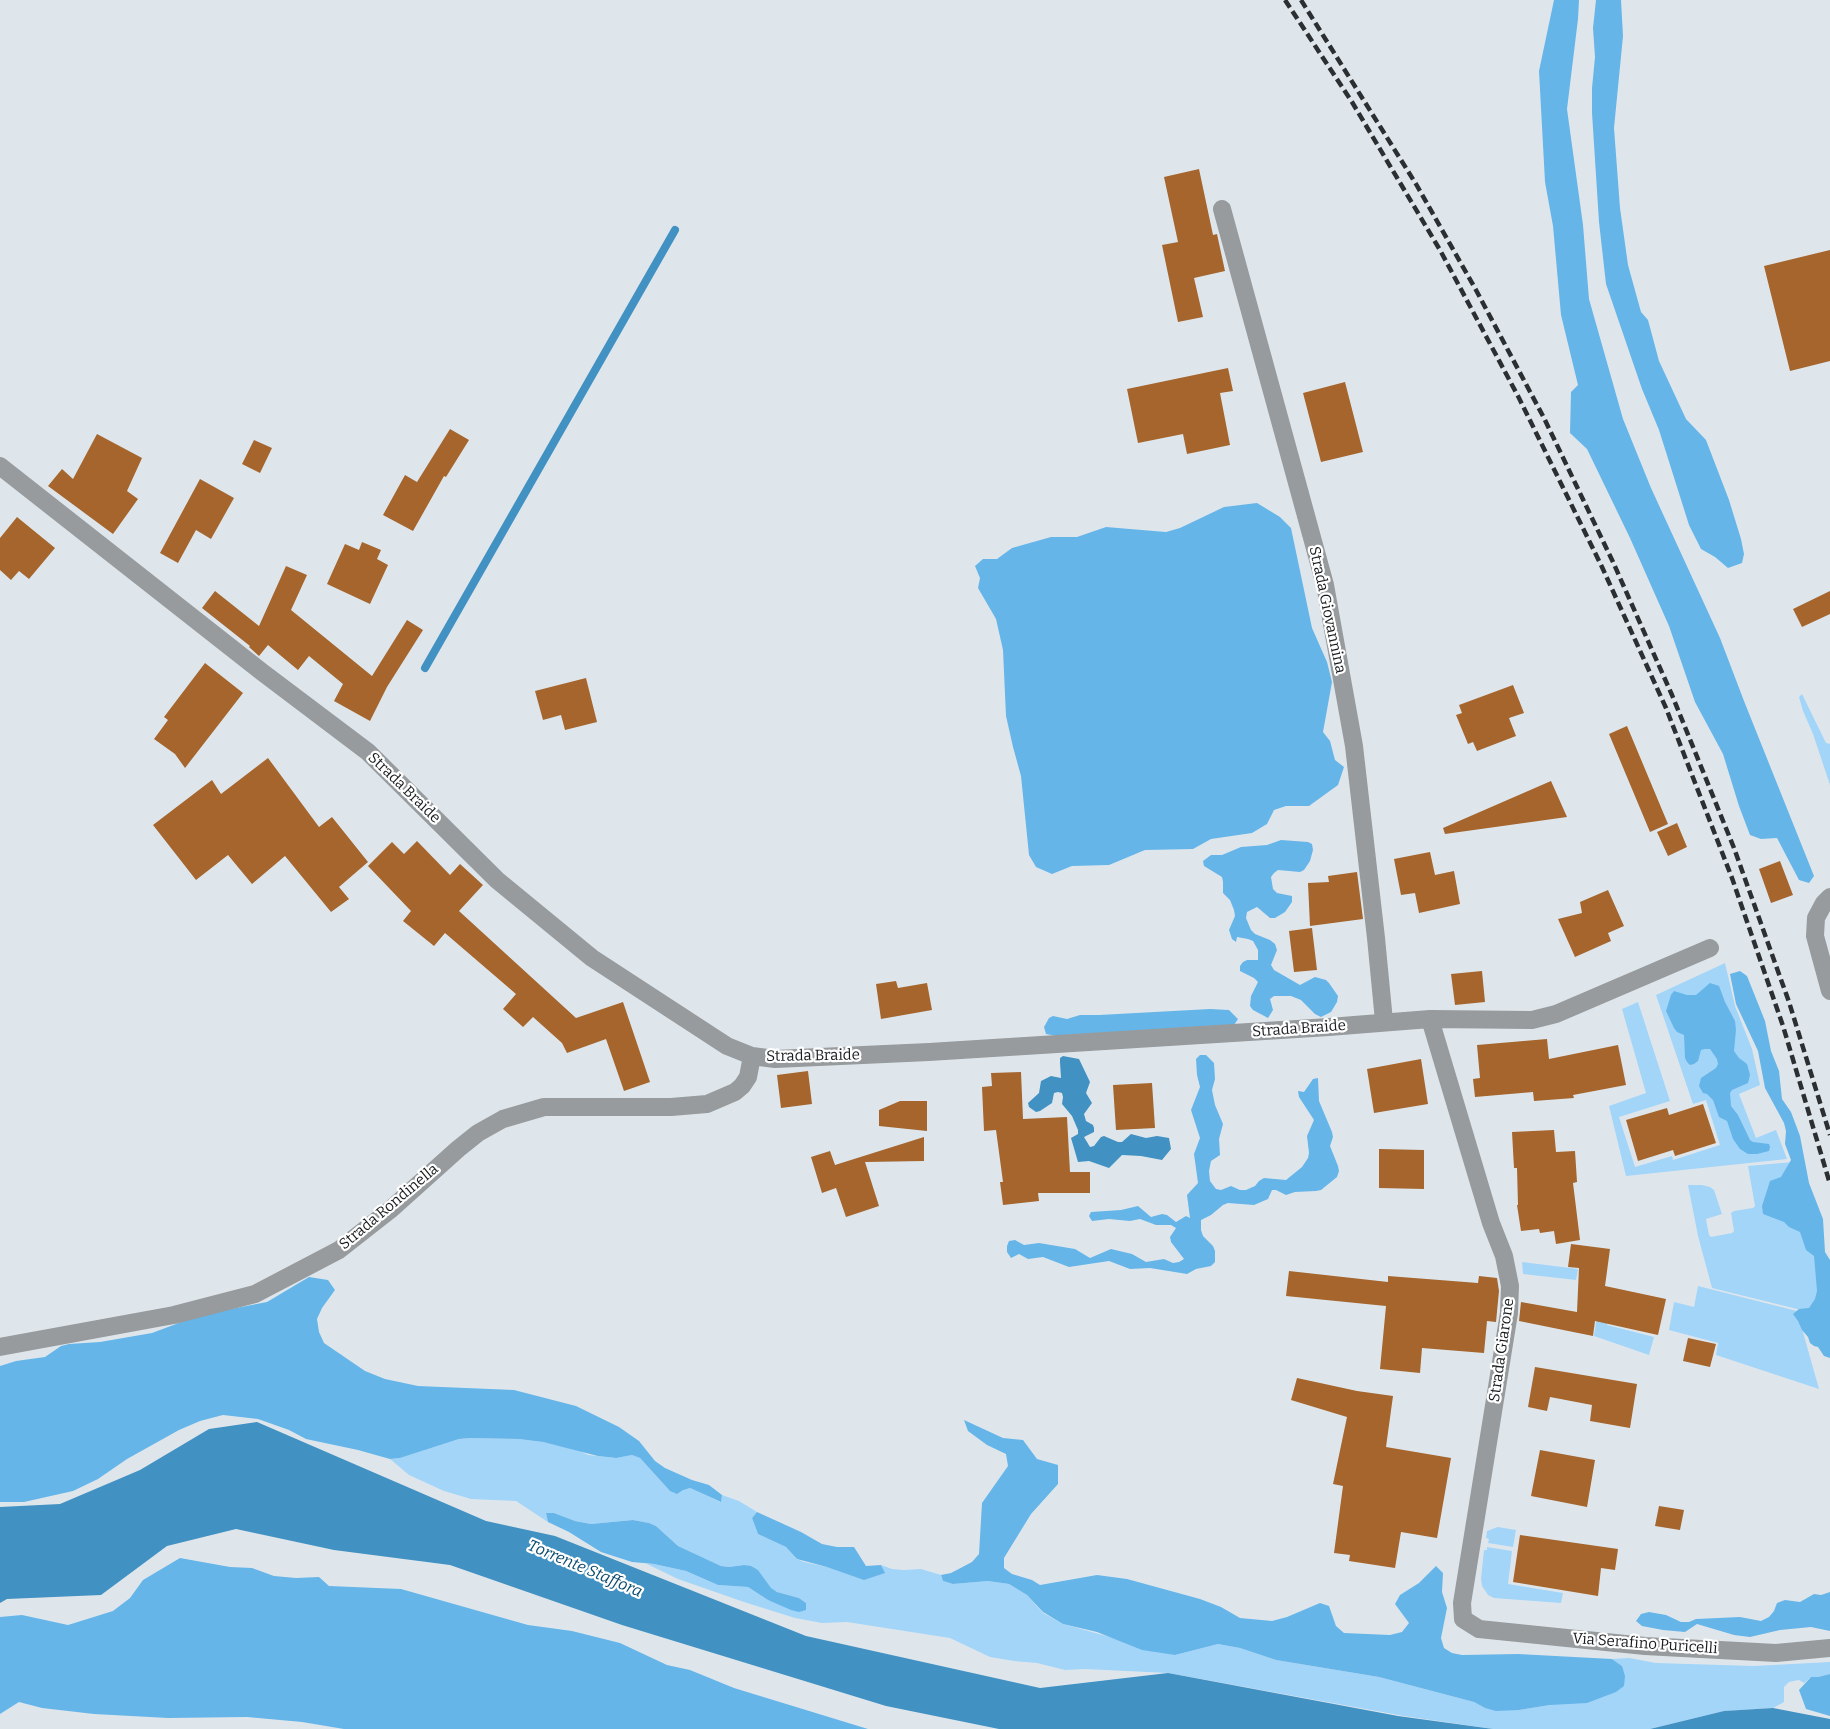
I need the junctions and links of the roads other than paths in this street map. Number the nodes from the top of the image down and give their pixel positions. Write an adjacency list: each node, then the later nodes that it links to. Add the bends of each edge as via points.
1 (1222, 209): 7 (street, Strada Giovannina, via 1325,585 1353,746)
2 (0, 466): 8 (street, Strada Braide, via 368,752 498,880 592,958 727,1046)
3 (1830, 897): 5 (street, via 1816,918 1815,936)
4 (1710, 948): 6 (street, Strada Braide, via 1556,1014 1532,1020)
5 (1830, 991)
6 (1430, 1019): 7 (street, Strada Braide); 10 (street, Strada Giarone, via 1510,1286 1509,1313 1462,1603)
7 (1384, 1022): 8 (street, Strada Braide, via 929,1052 775,1059)
8 (752, 1056): 9 (street, Strada Rondinella, via 742,1086 707,1104 544,1107 503,1119 478,1133 434,1168 390,1210 339,1250 255,1294 174,1315)
9 (0, 1347)
10 (1463, 1619): 11 (street, Via Serafino Puricelli, via 1479,1629 1645,1646 1776,1653)
11 (1830, 1648)

